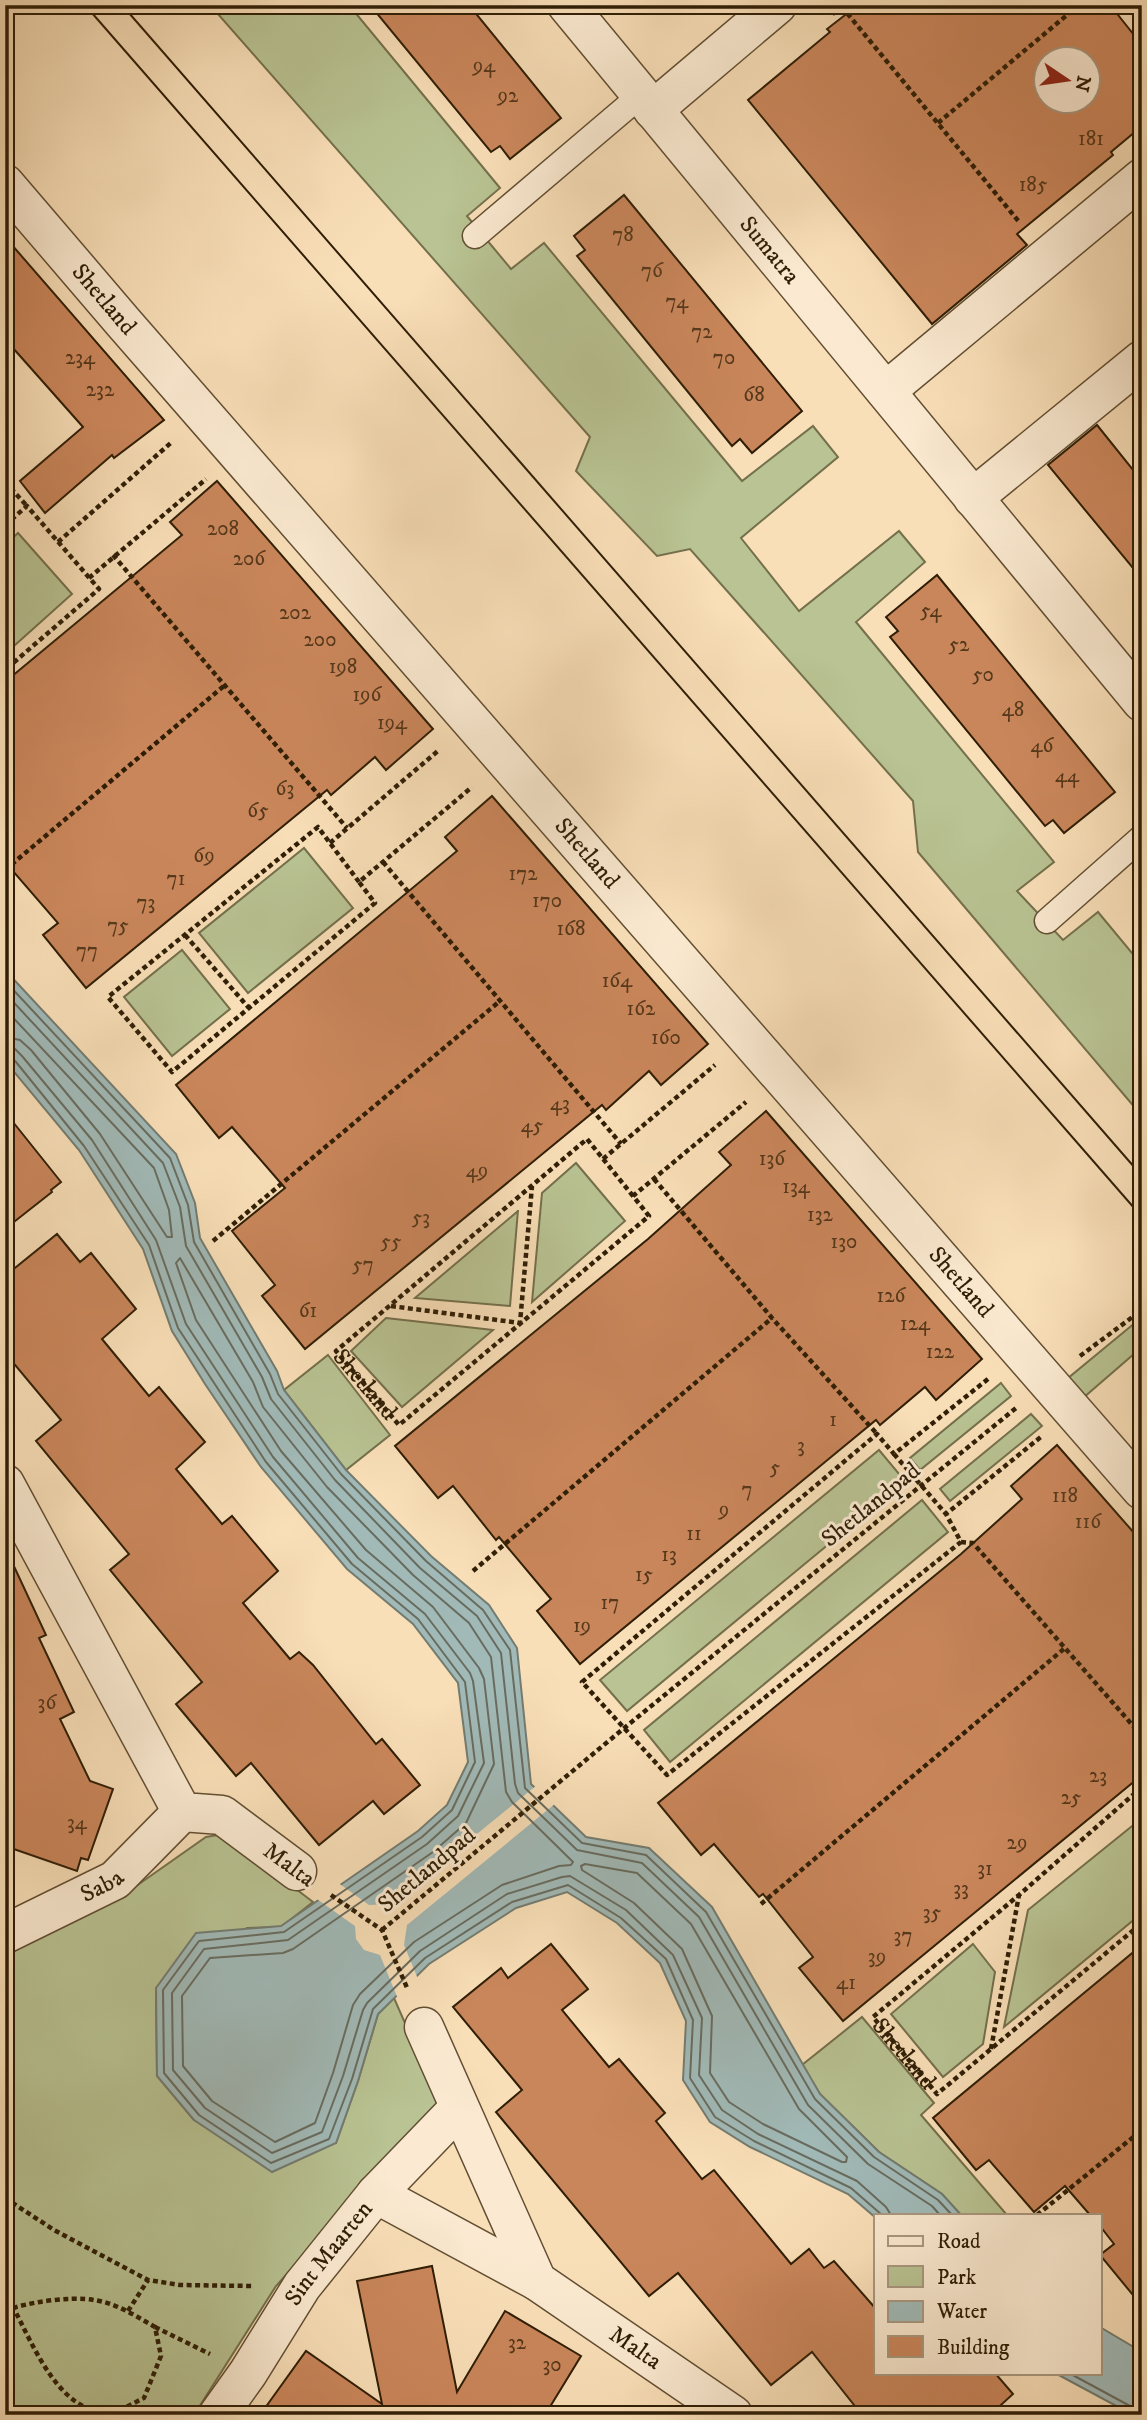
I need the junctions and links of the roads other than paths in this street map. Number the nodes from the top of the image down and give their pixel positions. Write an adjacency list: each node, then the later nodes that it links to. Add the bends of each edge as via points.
1 (567, 5): 3 (street, Sumatra)
2 (778, 5): 3 (street)
3 (647, 102): 6 (lane); 8 (street, Sumatra)
4 (1142, 178): 8 (street)
5 (5, 184): 14 (street, Shetland)
6 (475, 236)
7 (1142, 360): 9 (street)
8 (886, 391): 9 (street, Sumatra)
9 (973, 498): 10 (street, Sumatra)
10 (1142, 702)
11 (1142, 837): 12 (lane)
12 (1047, 921)
13 (5, 1484): 15 (street)
14 (1142, 1490)
15 (182, 1812): 16 (street, Malta, via 222,1815); 17 (street, Saba, via 115,1880)
16 (297, 1871)
17 (5, 1934)
18 (424, 2026): 19 (street)
19 (458, 2109): 20 (street, Sint Maarten); 21 (street)
20 (376, 2194): 21 (street, Malta); 22 (street, Sint Maarten, via 302,2286)
21 (537, 2281): 23 (street, Malta)
22 (218, 2415)
23 (733, 2415)

